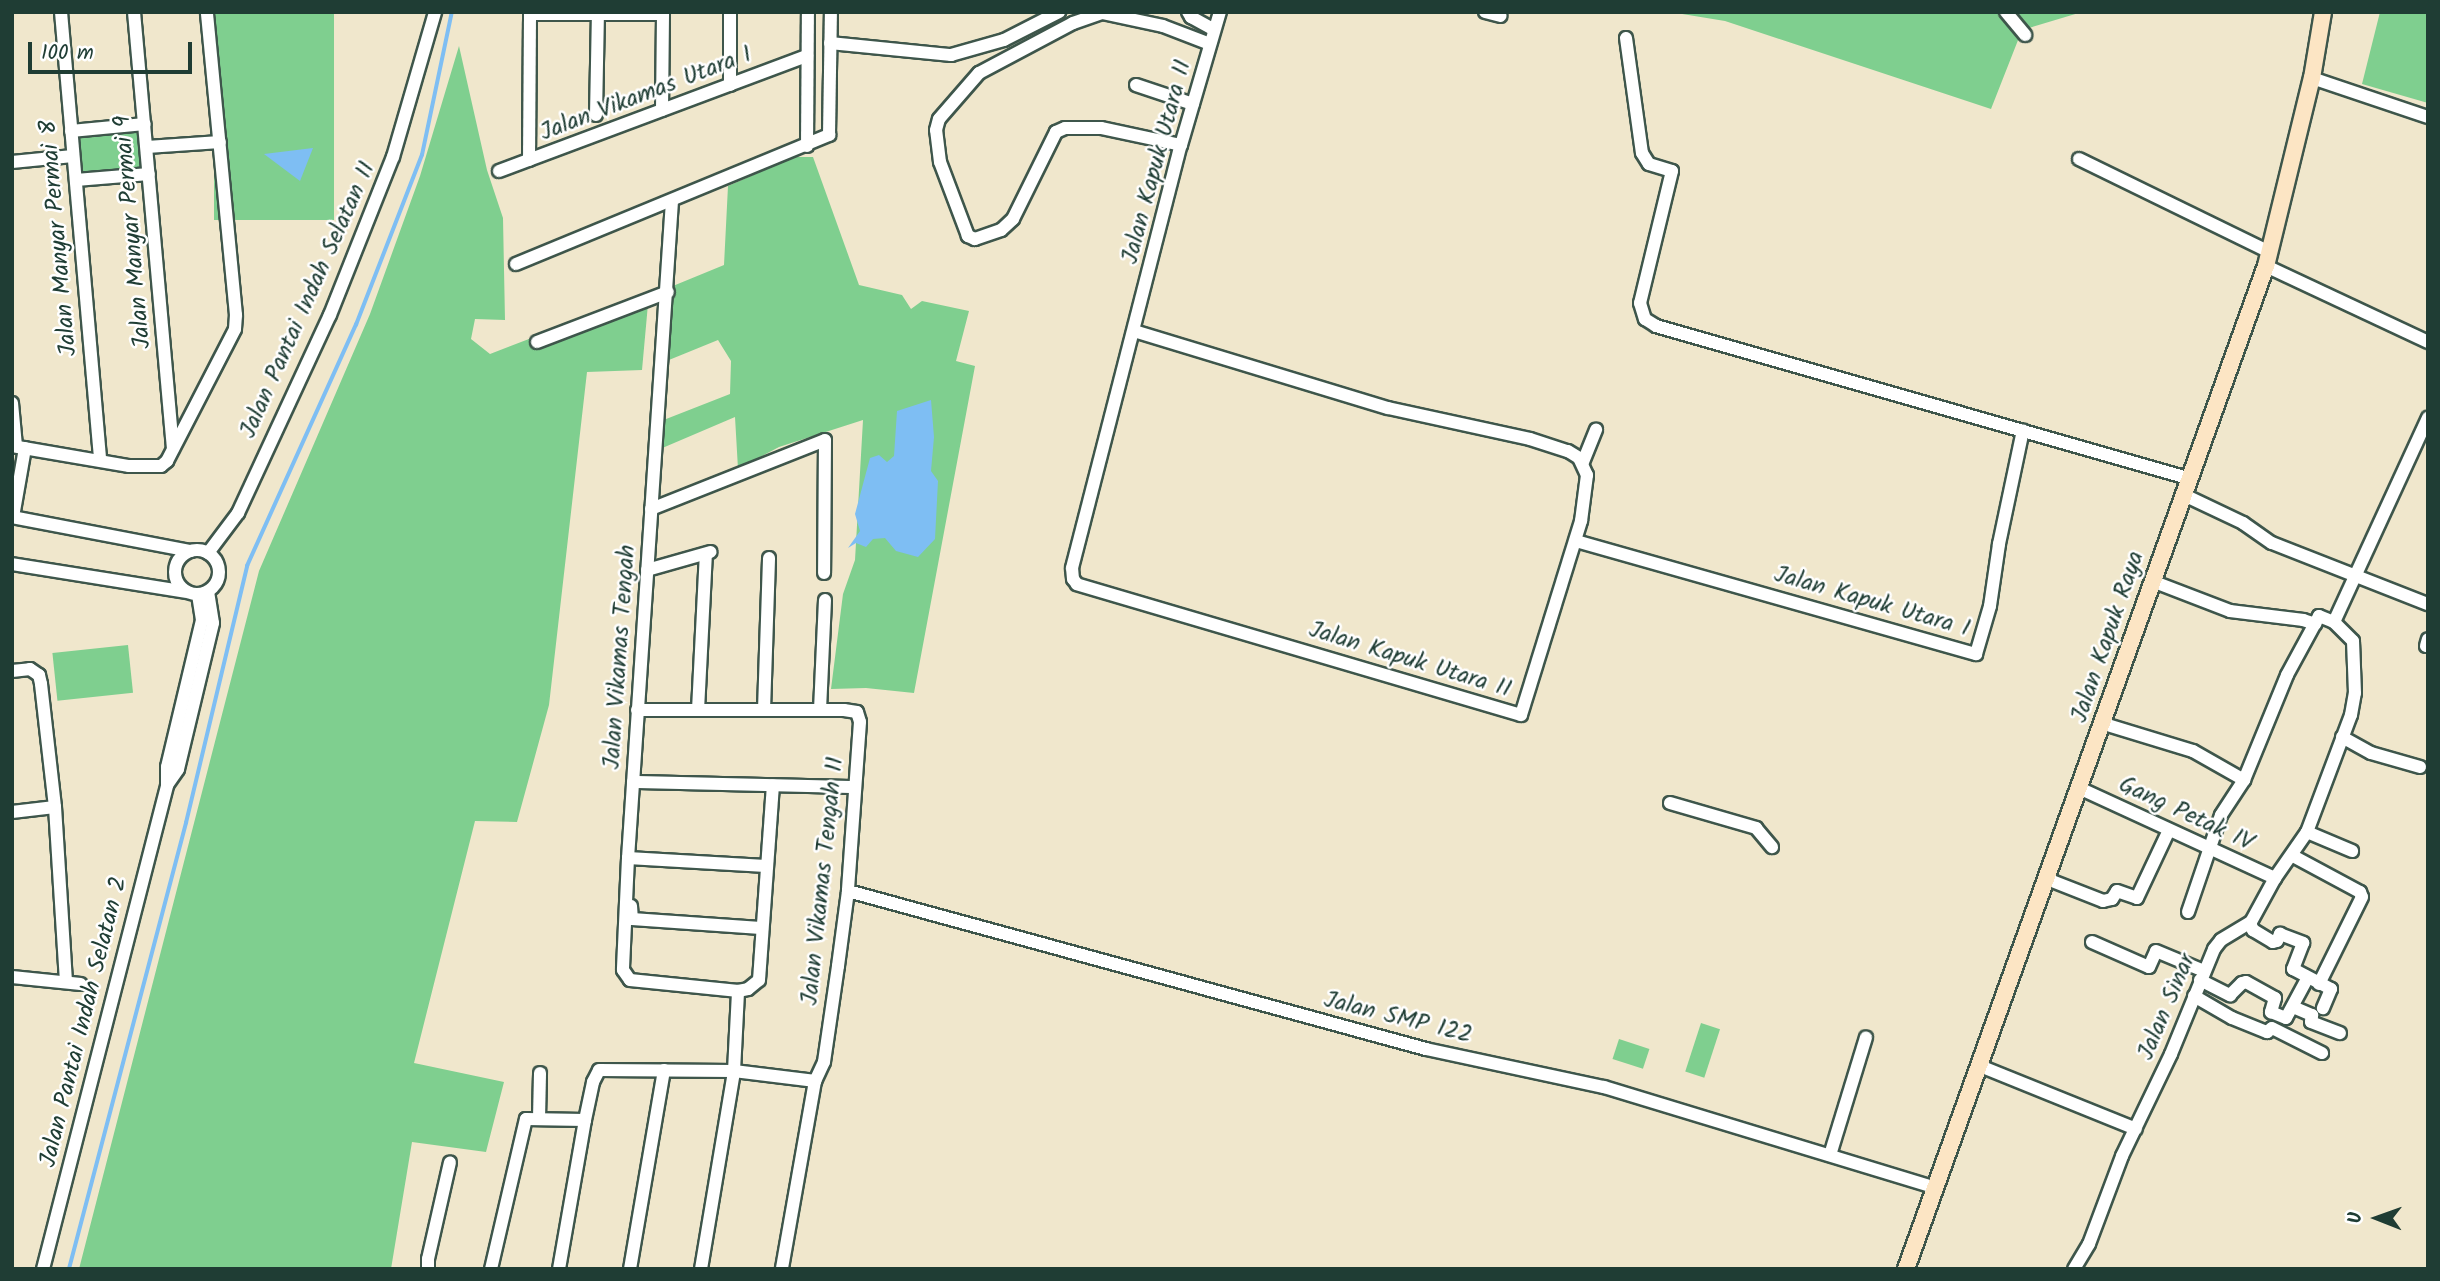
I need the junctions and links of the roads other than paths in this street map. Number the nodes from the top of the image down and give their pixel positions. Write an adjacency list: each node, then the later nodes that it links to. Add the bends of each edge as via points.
1 (61, 12): 33 (street, Jalan Manyar Permai 8)
2 (134, 12): 32 (street, Jalan Manyar Permai 9)
3 (207, 12): 34 (street)
4 (435, 12): 66 (street, Jalan Pantai Indah Selatan II, via 393,157 330,315 238,513)
5 (730, 12): 26 (street)
6 (808, 12): 24 (street)
7 (831, 12): 22 (street)
8 (1059, 12): 18 (street)
9 (1188, 12): 19 (street)
10 (1220, 12): 19 (street, Jalan Kapuk Utara II)
11 (1485, 12): 17 (street)
12 (2006, 12): 20 (street)
13 (2323, 12): 25 (main road, Jalan Kapuk Raya)
14 (530, 13): 16 (street); 40 (street)
15 (663, 13): 16 (street); 29 (street)
16 (598, 14): 30 (street)
17 (1501, 16)
18 (1039, 17): 22 (street, via 1004,40 951,55)
19 (1214, 30): 23 (street, Jalan Kapuk Utara II)
20 (2025, 35)
21 (1626, 38): 55 (street, via 1642,153 1649,164 1672,171 1640,303 1650,323)
22 (830, 43): 35 (street, via 830,133)
23 (1210, 44): 28 (street, Jalan Kapuk Utara II); 36 (street, via 1110,13 1091,17 979,74 939,119 936,130 940,162 968,236 975,240 1013,219 1056,132 1101,128)
24 (807, 56): 26 (street, Jalan Vikamas Utara I); 35 (street)
25 (2312, 78): 31 (street); 46 (main road, Jalan Kapuk Raya)
26 (730, 85): 29 (street, Jalan Vikamas Utara I)
27 (1136, 85): 28 (street)
28 (1193, 104): 36 (street, Jalan Kapuk Utara II)
29 (662, 110): 40 (street, Jalan Vikamas Utara I)
30 (596, 115)
31 (2428, 117)
32 (145, 124): 33 (street); 37 (street, Jalan Manyar Permai 9)
33 (72, 131): 38 (street, Jalan Manyar Permai 8)
34 (220, 142): 37 (street); 57 (street, via 236,325)
35 (808, 145): 45 (street)
36 (1181, 145): 49 (street, Jalan Kapuk Utara II)
37 (147, 147): 43 (street, Jalan Manyar Permai 9)
38 (73, 156): 41 (street); 44 (street, Jalan Manyar Permai 8)
39 (2079, 159): 46 (street)
40 (529, 160): 42 (street, Jalan Vikamas Utara I)
41 (12, 162)
42 (499, 171)
43 (149, 174): 44 (street); 57 (street, Jalan Manyar Permai 9)
44 (76, 180): 58 (street, Jalan Manyar Permai 8)
45 (672, 201): 47 (street); 48 (street, Jalan Vikamas Tengah)
46 (2268, 259): 51 (street); 60 (main road, Jalan Kapuk Raya)
47 (516, 264)
48 (668, 292): 50 (street); 62 (street, Jalan Vikamas Tengah)
49 (1134, 331): 59 (street, via 1388,408 1530,439 1569,451); 64 (street, Jalan Kapuk Utara II, via 1072,568 1077,584 1521,715)
50 (537, 342)
51 (2428, 342)
52 (12, 402): 56 (street)
53 (2428, 418): 71 (street)
54 (1596, 429): 59 (street)
55 (2023, 430): 60 (street); 64 (street, Jalan Kapuk Utara I, via 1990,606 1976,654)
56 (18, 446): 58 (street); 63 (street)
57 (173, 449): 58 (street, via 167,461 152,468)
58 (100, 460)
59 (1583, 462): 64 (street, Jalan Kapuk Utara II, via 1587,492)
60 (2188, 478): 61 (main road, Jalan Kapuk Raya)
61 (2182, 494): 71 (street, via 2272,542); 72 (main road, Jalan Kapuk Raya)
62 (651, 509): 69 (street, Jalan Vikamas Tengah); 70 (street, via 825,440)
63 (12, 517): 65 (street)
64 (1581, 543)
65 (191, 551): 66 (street); 73 (street, via 178,561 175,572 178,584)
66 (208, 553): 73 (street, via 219,572 216,583)
67 (769, 558): 81 (street)
68 (12, 564): 73 (street)
69 (647, 570): 79 (street, Jalan Vikamas Tengah); 80 (street, via 708,553)
70 (824, 573)
71 (2353, 575): 75 (street); 76 (street)
72 (2152, 581): 77 (street, via 2230,611); 83 (main road, Jalan Kapuk Raya)
73 (197, 593): 133 (street, Jalan Pantai Indah Selatan 2, via 213,623)
74 (825, 600): 82 (street)
75 (2428, 604)
76 (2334, 622): 77 (street, via 2319,616); 84 (street, Jalan Sinar, via 2353,640 2356,661 2355,693)
77 (2315, 624): 86 (street, via 2287,675)
78 (12, 671): 92 (street, via 30,669 39,676)
79 (638, 710): 80 (street, Jalan Vikamas Tengah 11); 87 (street, Jalan Vikamas Tengah)
80 (698, 710): 81 (street, Jalan Vikamas Tengah 11)
81 (764, 710): 82 (street, Jalan Vikamas Tengah 11)
82 (820, 710): 89 (street, Jalan Vikamas Tengah 11, via 857,712)
83 (2101, 723): 86 (street, via 2193,751); 90 (main road, Jalan Kapuk Raya)
84 (2342, 737): 85 (street, via 2371,753); 95 (street, Jalan Sinar)
85 (2420, 767)
86 (2244, 780): 97 (street, via 2224,809)
87 (633, 782): 88 (street); 100 (street, Jalan Vikamas Tengah)
88 (773, 786): 89 (street); 101 (street)
89 (855, 787): 104 (street, Jalan Vikamas Tengah 11)
90 (2079, 788): 94 (street, Gang Petak IV); 103 (main road, Jalan Kapuk Raya)
91 (1670, 803): 96 (street, via 1756,828)
92 (55, 807): 93 (street); 112 (street)
93 (12, 811)
94 (2171, 831): 97 (street, Gang Petak IV); 103 (street, via 2137,898 2117,891 2112,899 2103,901)
95 (2307, 832): 98 (street); 99 (street, Jalan Sinar)
96 (1772, 847)
97 (2211, 850): 102 (street, Gang Petak IV); 106 (street)
98 (2351, 851)
99 (2293, 856): 102 (street, Jalan Sinar); 113 (street, via 2362,897)
100 (628, 858): 101 (street); 115 (street, Jalan Vikamas Tengah, via 625,976)
101 (766, 866): 108 (street)
102 (2275, 878): 107 (street, Jalan Sinar)
103 (2047, 879): 122 (main road, Jalan Kapuk Raya)
104 (848, 891): 126 (street, Jalan Vikamas Tengah 11, via 824,1062); 130 (street, Jalan SMP 122, via 1426,1049 1604,1087)
105 (632, 902): 108 (street, via 632,919)
106 (2188, 912)
107 (2250, 923): 110 (street, Jalan Sinar, via 2221,940); 113 (street, via 2273,942 2280,934 2302,943 2293,969)
108 (761, 928): 115 (street, via 759,980)
109 (2092, 942): 110 (street, via 2149,967 2156,951)
110 (2202, 976): 116 (street, Jalan Sinar); 117 (street, via 2230,995 2246,982 2275,998 2271,1012 2286,1018)
111 (12, 977): 112 (street)
112 (66, 981): 114 (street)
113 (2313, 982): 117 (street); 118 (street, via 2332,990)
114 (81, 984)
115 (738, 991): 124 (street)
116 (2194, 996): 121 (street, via 2232,1018 2267,1032 2272,1028); 129 (street, Jalan Sinar)
117 (2293, 1007): 119 (street, via 2312,1015 2311,1022)
118 (2323, 1008)
119 (2340, 1033)
120 (1866, 1037): 130 (street)
121 (2322, 1053)
122 (1980, 1066): 129 (street); 132 (main road, Jalan Kapuk Raya)
123 (664, 1070): 124 (street); 128 (street, via 604,1068 593,1082); 137 (street)
124 (734, 1071): 126 (street); 138 (street)
125 (540, 1073): 127 (street)
126 (815, 1081): 139 (street, Jalan Vikamas Tengah 11)
127 (539, 1118): 128 (street); 135 (street, via 524,1123)
128 (585, 1120): 136 (street)
129 (2136, 1129): 141 (street, Jalan Sinar, via 2089,1244)
130 (1830, 1155): 132 (street, Jalan SMP 122)
131 (450, 1162): 134 (street)
132 (1936, 1188): 140 (main road, Jalan Kapuk Raya)
133 (43, 1269)
134 (428, 1269)
135 (491, 1269)
136 (559, 1269)
137 (630, 1269)
138 (701, 1269)
139 (782, 1269)
140 (1906, 1269)
141 (2074, 1269)

